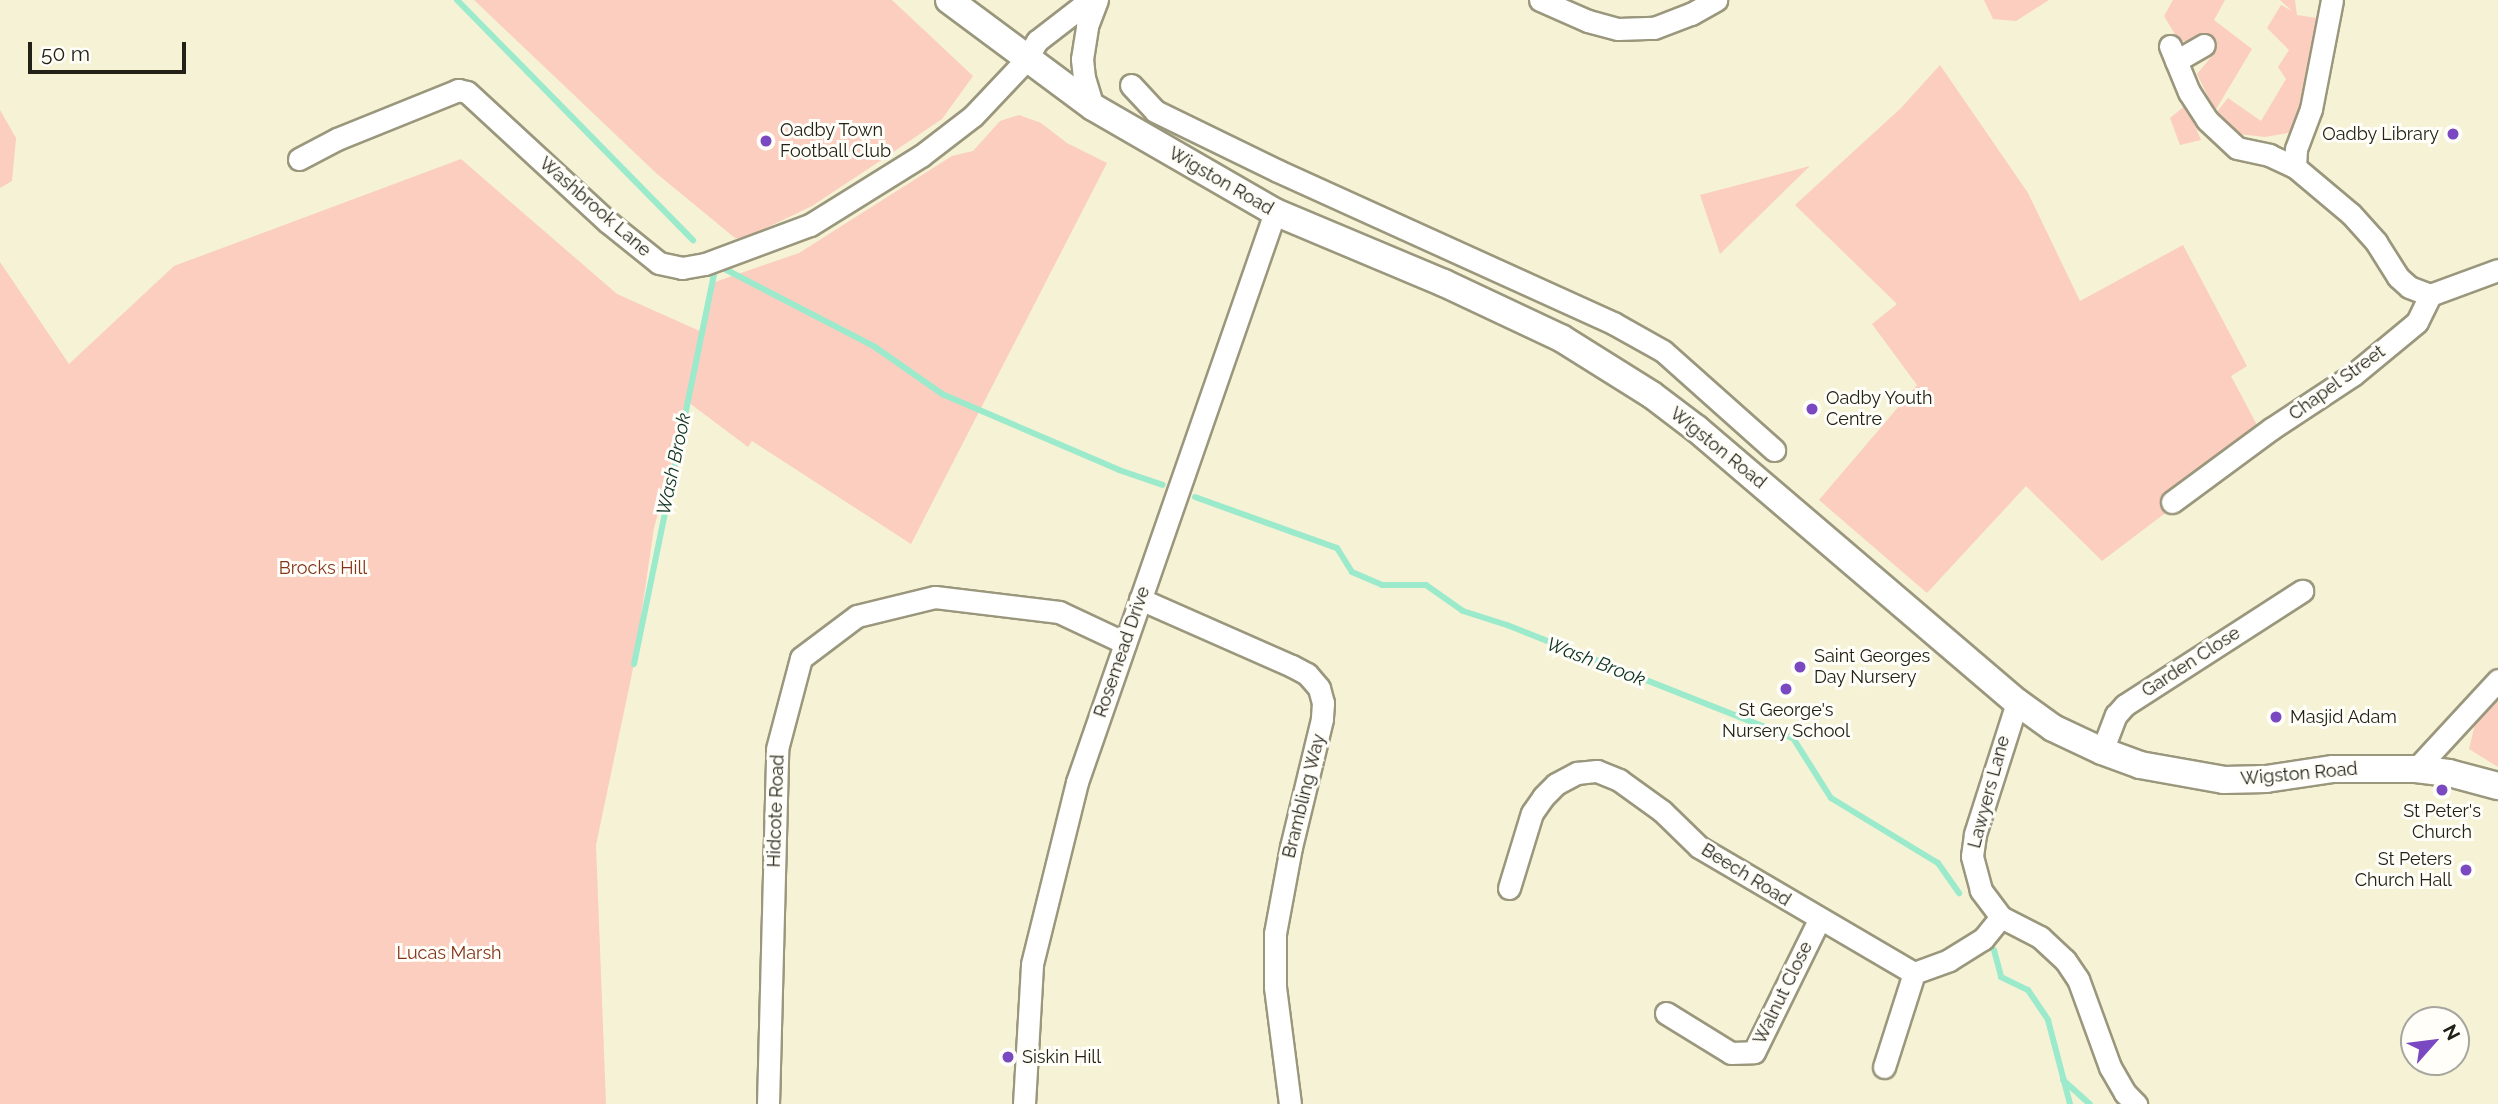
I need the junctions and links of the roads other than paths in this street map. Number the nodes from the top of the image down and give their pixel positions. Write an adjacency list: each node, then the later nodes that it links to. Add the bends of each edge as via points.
1 (949, 0): 8 (main road, Wigston Road)
2 (1090, 0): 8 (street, Washbrook Lane, via 1037,41)
3 (1097, 0): 10 (street, via 1082,59)
4 (1540, 0): 5 (street, via 1618,29 1654,28)
5 (1716, 0)
6 (2332, 0): 12 (street)
7 (2204, 46): 12 (street, via 2173,54 2207,120 2237,148)
8 (1027, 60): 10 (main road, Wigston Road); 11 (street, Washbrook Lane, via 973,116 921,156 810,225 747,251 682,268 659,263 608,222 467,92 458,90)
9 (1131, 85): 14 (street, Wigston Road, via 1155,111)
10 (1093, 107): 13 (main road, Wigston Road)
11 (299, 159)
12 (2295, 167): 17 (street, via 2351,214 2398,277 2409,287)
13 (1275, 212): 16 (main road, Wigston Road); 23 (street, Rosemead Drive)
14 (1457, 252): 16 (street); 18 (street, Wigston Road, via 1613,323 1663,351)
15 (2498, 270): 17 (street)
16 (1444, 283): 19 (main road, Wigston Road, via 1560,338)
17 (2431, 295): 21 (street, Chapel Street, via 2417,322 2353,375)
18 (1719, 401): 19 (street); 20 (street, Wigston Road)
19 (1697, 429): 26 (main road, Wigston Road)
20 (1774, 450)
21 (2172, 502)
22 (2302, 592): 27 (street, Garden Close, via 2125,705 2116,715)
23 (1140, 599): 24 (street, Rosemead Drive); 38 (street, Brambling Way, via 1292,666 1319,688 1322,719 1275,933 1276,999)
24 (1125, 643): 36 (street, Hidcote Road, via 1059,612 935,597 857,616 801,658 777,749); 37 (street, Rosemead Drive, via 1077,782 1032,964)
25 (2498, 680): 28 (street)
26 (2017, 702): 27 (main road, Wigston Road, via 2053,728); 31 (street, Lawyers Lane, via 1972,856 1981,890)
27 (2102, 751): 28 (main road, Wigston Road, via 2181,775 2224,780 2333,769)
28 (2416, 769): 29 (main road, Wigston Road)
29 (2498, 786)
30 (1510, 888): 32 (street, Beech Road, via 1532,813 1543,797 1577,773 1597,771 1619,780 1662,811 1699,848)
31 (2001, 917): 33 (street, via 1972,947); 39 (street, via 2040,937 2078,979 2110,1067)
32 (1819, 920): 33 (street, Beech Road); 34 (street, Walnut Close, via 1754,1052 1731,1053)
33 (1914, 973): 35 (street)
34 (1666, 1013)
35 (1884, 1067)
36 (768, 1104)
37 (1024, 1104)
38 (1290, 1104)
39 (2136, 1104)

